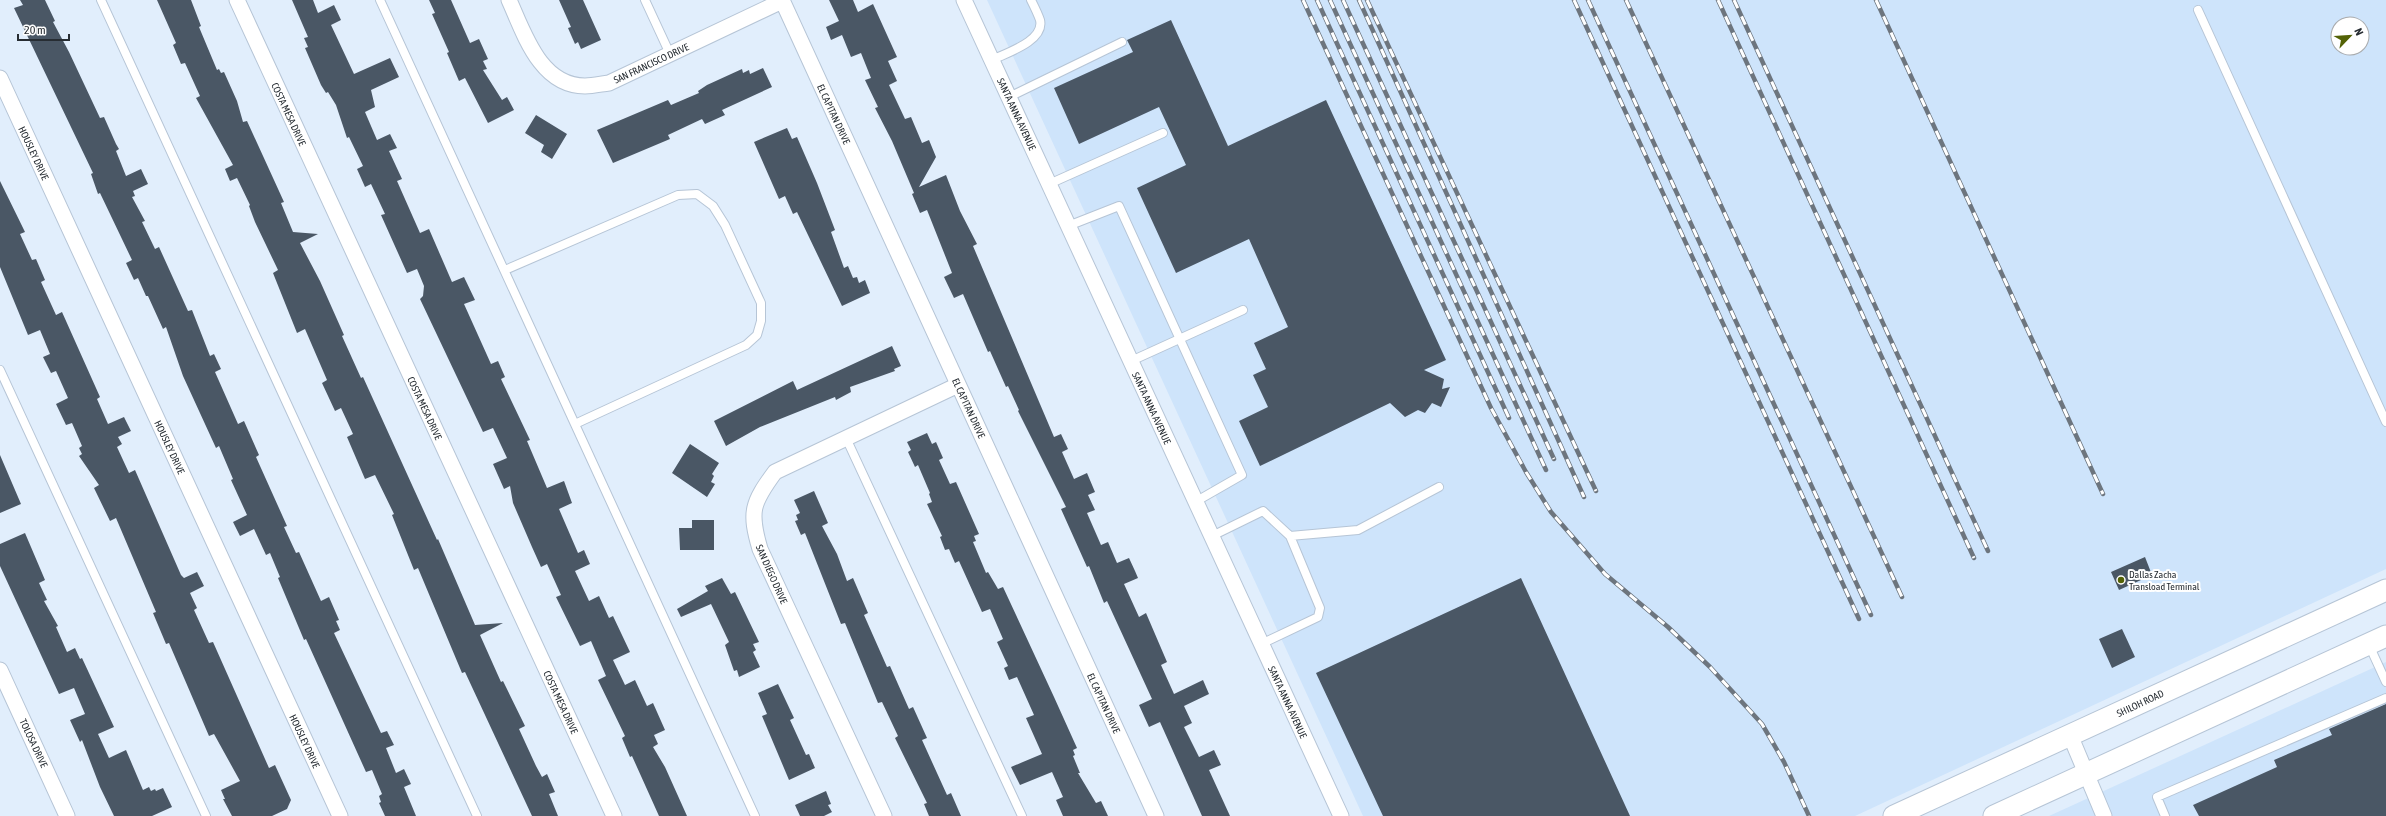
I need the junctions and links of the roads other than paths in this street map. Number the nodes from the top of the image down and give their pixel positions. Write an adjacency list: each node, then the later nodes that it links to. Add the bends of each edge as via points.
1 (101, 0): 42 (lane)
2 (237, 0): 43 (street, COSTA MESA DRIVE)
3 (380, 0): 18 (lane)
4 (509, 0): 11 (street, SAN FRANCISCO DRIVE, via 539,63 562,81 584,86 609,83)
5 (645, 0): 11 (lane)
6 (782, 0): 11 (street, SAN FRANCISCO DRIVE); 23 (street, EL CAPITAN DRIVE)
7 (964, 0): 12 (street, SANTA ANNA AVENUE)
8 (1031, 0): 12 (lane, via 1040,21 1040,29 1028,43)
9 (2198, 10): 24 (lane)
10 (1122, 42): 14 (lane)
11 (670, 54)
12 (992, 60): 14 (street, SANTA ANNA AVENUE)
13 (0, 78): 41 (street, HOUSLEY DRIVE)
14 (1009, 97): 16 (street, SANTA ANNA AVENUE)
15 (1163, 133): 16 (lane)
16 (1049, 184): 17 (street, SANTA ANNA AVENUE)
17 (1068, 226): 20 (lane, via 1119,206); 21 (street, SANTA ANNA AVENUE)
18 (505, 270): 25 (lane); 25 (lane, via 678,195 696,194 713,206 726,225 761,303 761,321 757,336 746,345)
19 (1243, 310): 20 (lane)
20 (1179, 337): 21 (lane); 28 (lane, via 1242,475)
21 (1131, 361): 28 (street, SANTA ANNA AVENUE)
22 (0, 370): 40 (lane)
23 (958, 385): 26 (street, SAN DIEGO DRIVE); 47 (street, EL CAPITAN DRIVE)
24 (2386, 422)
25 (575, 424): 44 (lane)
26 (846, 438): 45 (street, SAN DIEGO DRIVE, via 775,472 758,495 753,523 760,549); 46 (lane)
27 (1439, 487): 30 (lane, via 1358,530)
28 (1196, 502): 29 (street, SANTA ANNA AVENUE)
29 (1212, 536): 30 (lane, via 1263,511); 33 (street, SANTA ANNA AVENUE)
30 (1290, 536): 33 (lane, via 1320,608 1318,617)
31 (2386, 590): 37 (main road, SHILOH ROAD)
32 (2377, 640): 35 (lane); 38 (main road)
33 (1261, 644): 48 (street, SANTA ANNA AVENUE)
34 (0, 670): 39 (street, TOLOSA DRIVE)
35 (2386, 682)
36 (2386, 698): 52 (lane, via 2157,797)
37 (2070, 735): 38 (street); 49 (main road, SHILOH ROAD)
38 (2086, 774): 50 (main road); 51 (street)
39 (67, 816)
40 (206, 816)
41 (340, 816)
42 (477, 816)
43 (614, 816)
44 (755, 816)
45 (884, 816)
46 (1022, 816)
47 (1156, 816)
48 (1341, 816)
49 (1894, 816)
50 (1994, 816)
51 (2104, 816)
52 (2165, 816)

